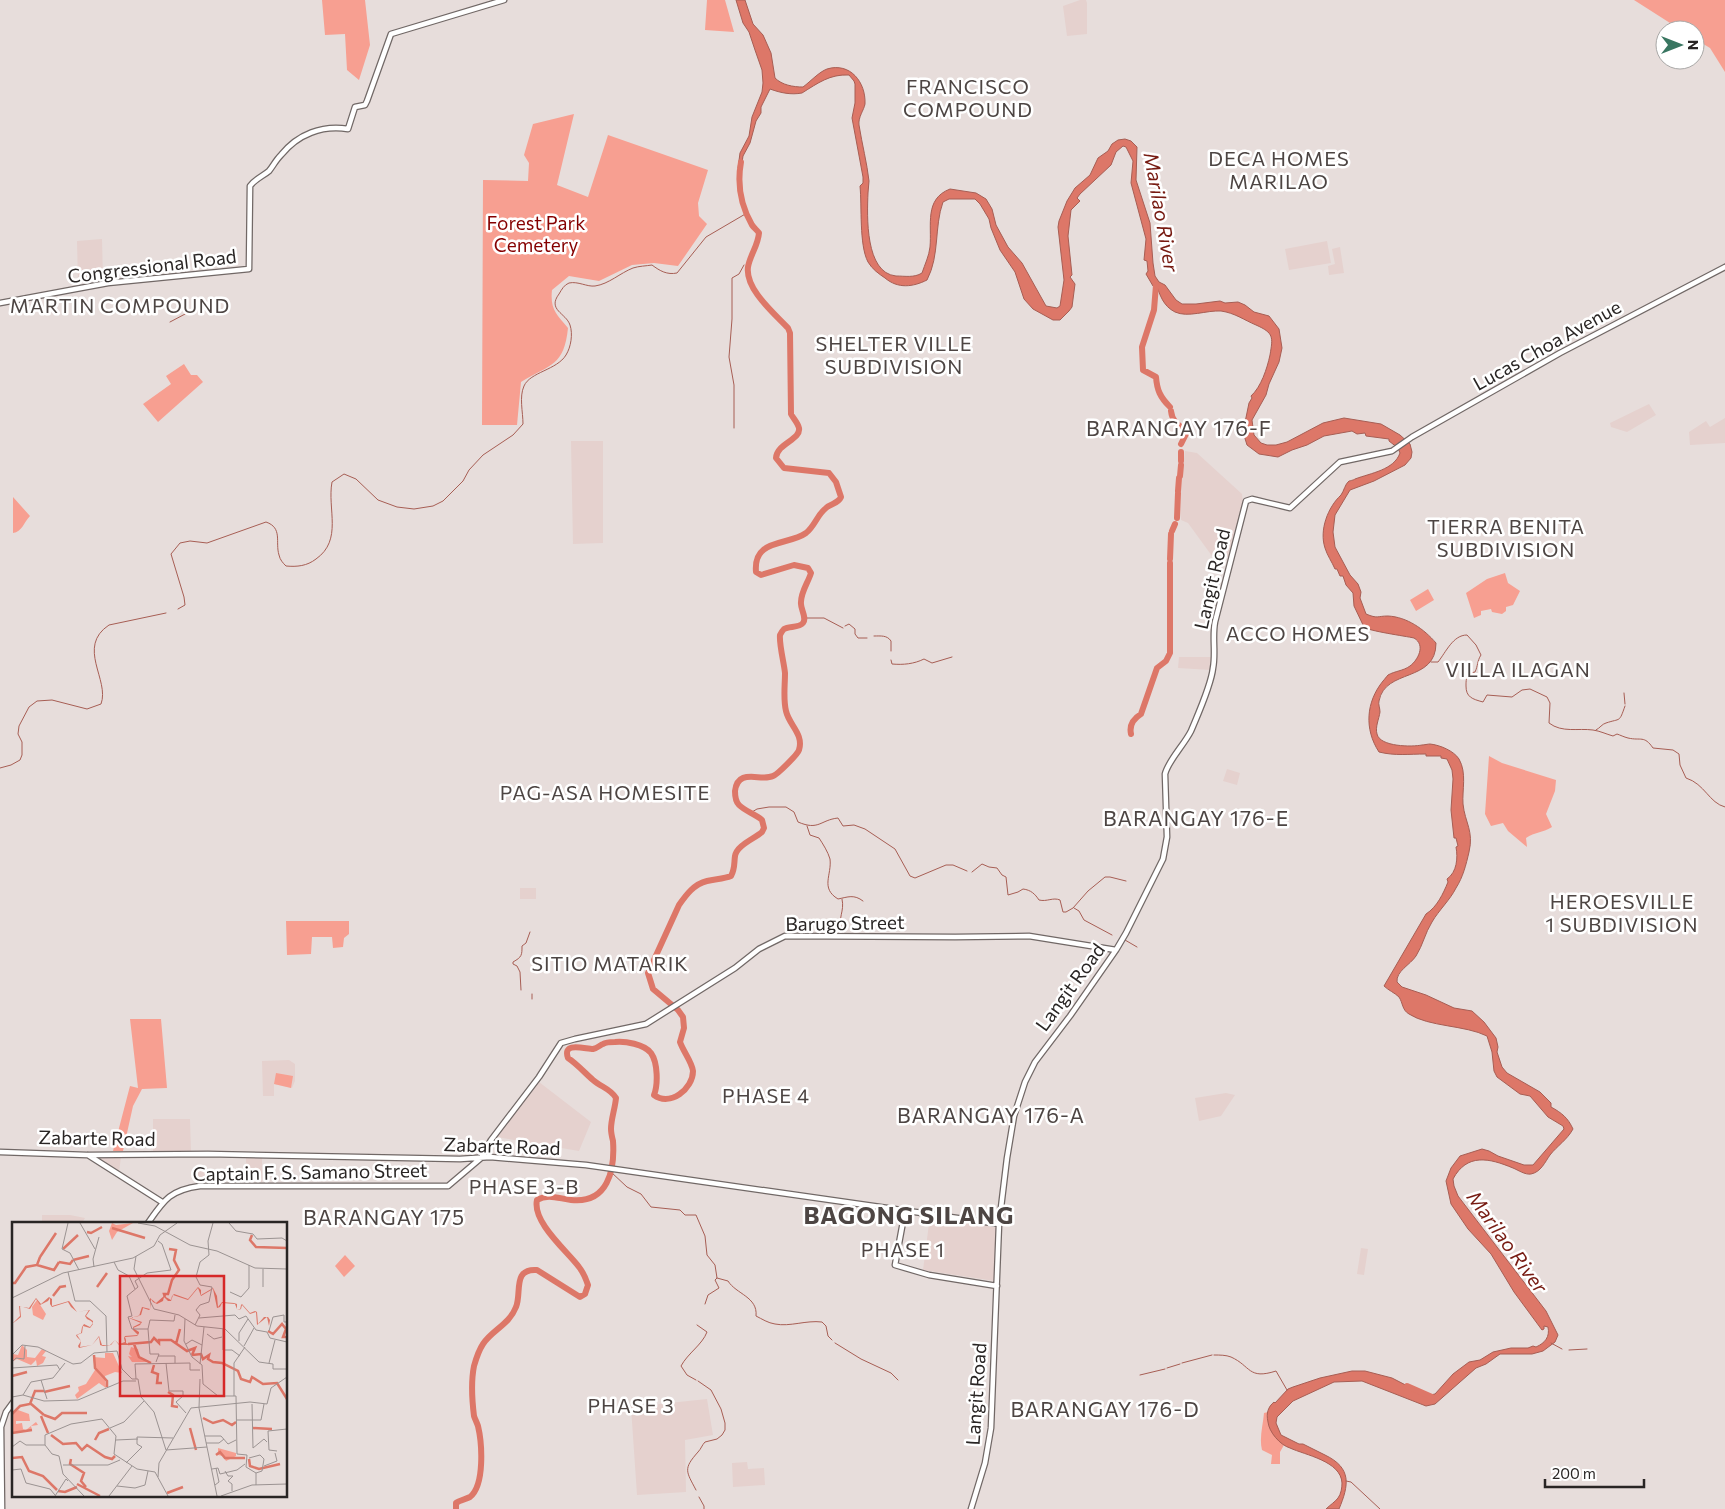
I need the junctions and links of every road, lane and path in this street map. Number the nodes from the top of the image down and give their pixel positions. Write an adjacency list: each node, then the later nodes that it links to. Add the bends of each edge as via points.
1 (504, 0): 3 (main road, Congressional Road, via 388,37 367,101 355,107 348,129 326,128 300,138 287,147 269,170 250,186 249,269 108,283)
2 (1725, 267): 4 (main road, Lucas Choa Avenue, via 1560,353 1409,439 1397,449 1340,462 1290,508)
3 (0, 303)
4 (1247, 499): 5 (main road, Langit Road, via 1214,622 1213,670 1190,732 1166,770 1167,837 1163,859)
5 (1116, 950): 8 (main road, Barugo Street, via 1029,936 781,937 643,1025 561,1043); 12 (main road, Langit Road, via 1041,1053 1025,1082 1010,1134)
6 (0, 1152): 7 (main road, Zabarte Road)
7 (87, 1155): 8 (main road, Zabarte Road); 9 (main road)
8 (481, 1158): 9 (main road, Captain F. S. Samano Street, via 448,1186 200,1186 182,1189); 10 (main road, Zabarte Road, via 490,1156 602,1167)
9 (162, 1202): 11 (main road)
10 (905, 1211): 12 (main road, Zabarte Road); 13 (main road, via 895,1265 929,1275)
11 (149, 1222)
12 (1000, 1224): 13 (main road, Langit Road)
13 (997, 1286): 16 (main road, Langit Road, via 991,1428)
14 (12, 1404): 15 (main road, via 2,1427)
15 (2, 1509)
16 (970, 1509)

